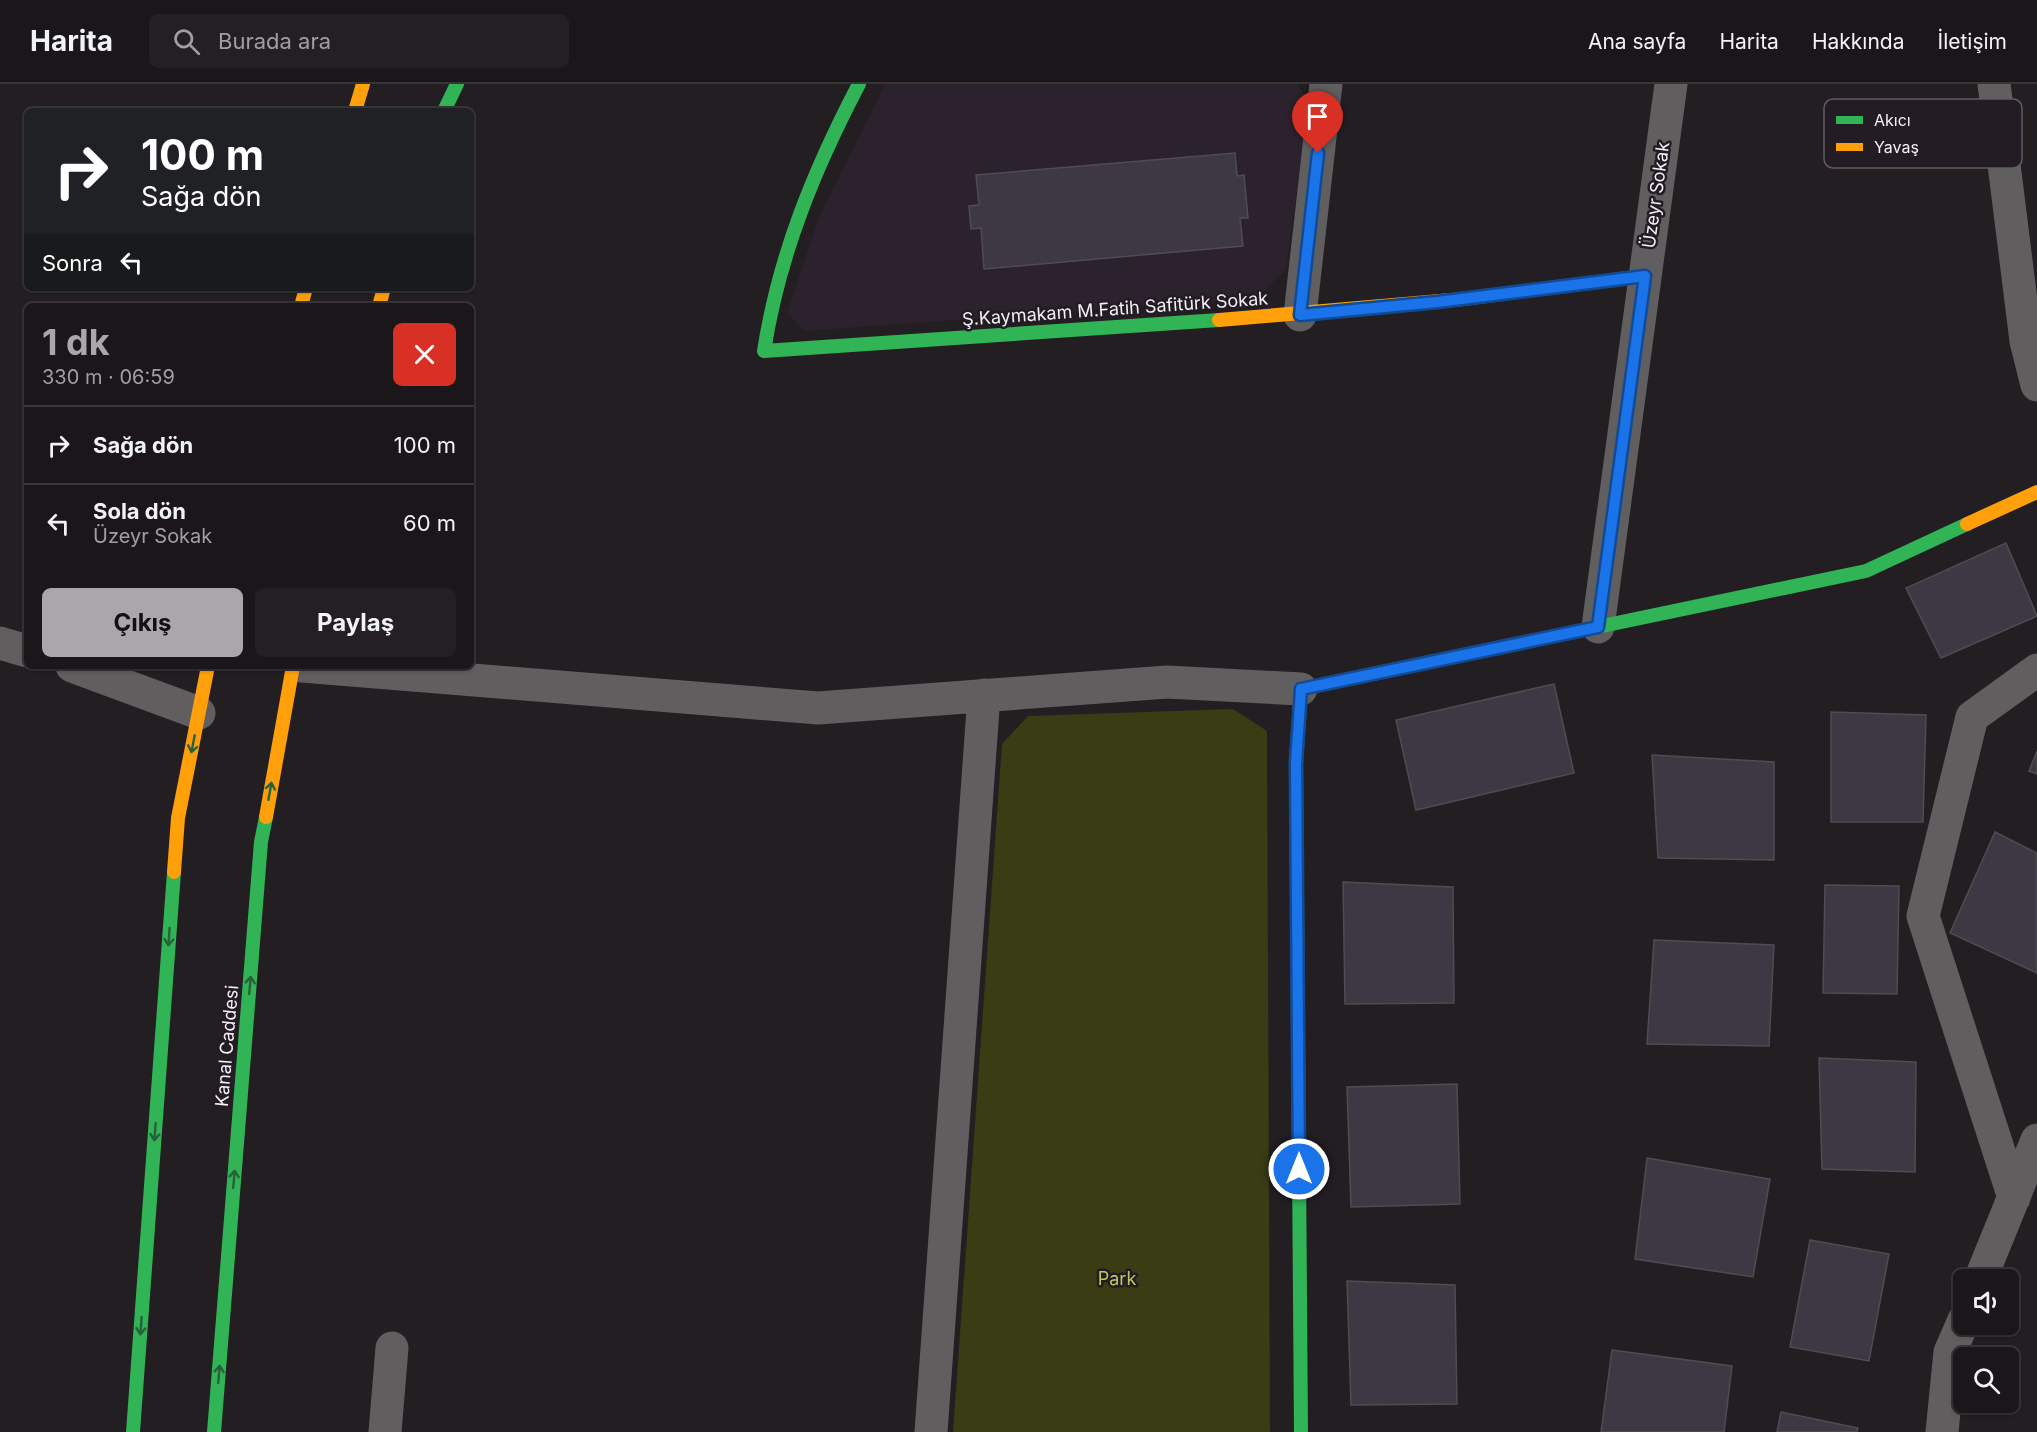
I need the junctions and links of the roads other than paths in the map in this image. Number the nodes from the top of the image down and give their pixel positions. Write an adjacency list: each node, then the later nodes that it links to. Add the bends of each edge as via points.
1 (363, 84): 8 (street)
2 (457, 84): 9 (street)
3 (859, 84): 12 (street, Ş.Kaymakam M.Fatih Safitürk Sokak, via 830,140 783,256 769,311 765,351)
4 (1326, 84): 12 (street)
5 (1671, 84): 11 (street, Üzeyr Sokak)
6 (1994, 84): 7 (street)
7 (1996, 99)
8 (356, 108)
9 (445, 108)
10 (2004, 168): 13 (street, via 2026,341)
11 (1645, 276): 12 (street, Ş.Kaymakam M.Fatih Safitürk Sokak); 15 (street, Üzeyr Sokak)
12 (1300, 315)
13 (2037, 385)
14 (2037, 492): 15 (street, via 1866,571)
15 (1598, 627): 23 (street)
16 (0, 643): 17 (street)
17 (24, 650)
18 (80, 669): 25 (street)
19 (207, 669): 25 (street)
20 (292, 669): 32 (street, Kanal Caddesi, one-way to 20, via 261,842)
21 (339, 669): 24 (street, via 818,708)
22 (2037, 670): 27 (street, via 1972,717 1923,916)
23 (1301, 689): 24 (street, via 1167,682); 35 (street, via 1296,763)
24 (984, 695): 34 (street)
25 (199, 713): 31 (street, one-way to 31, via 178,818)
26 (2037, 1140): 27 (street)
27 (2013, 1198): 28 (street)
28 (1984, 1269)
29 (1957, 1335): 36 (street, via 1950,1352)
30 (392, 1347): 33 (street)
31 (133, 1432)
32 (214, 1432)
33 (385, 1432)
34 (931, 1432)
35 (1301, 1432)
36 (1942, 1432)

